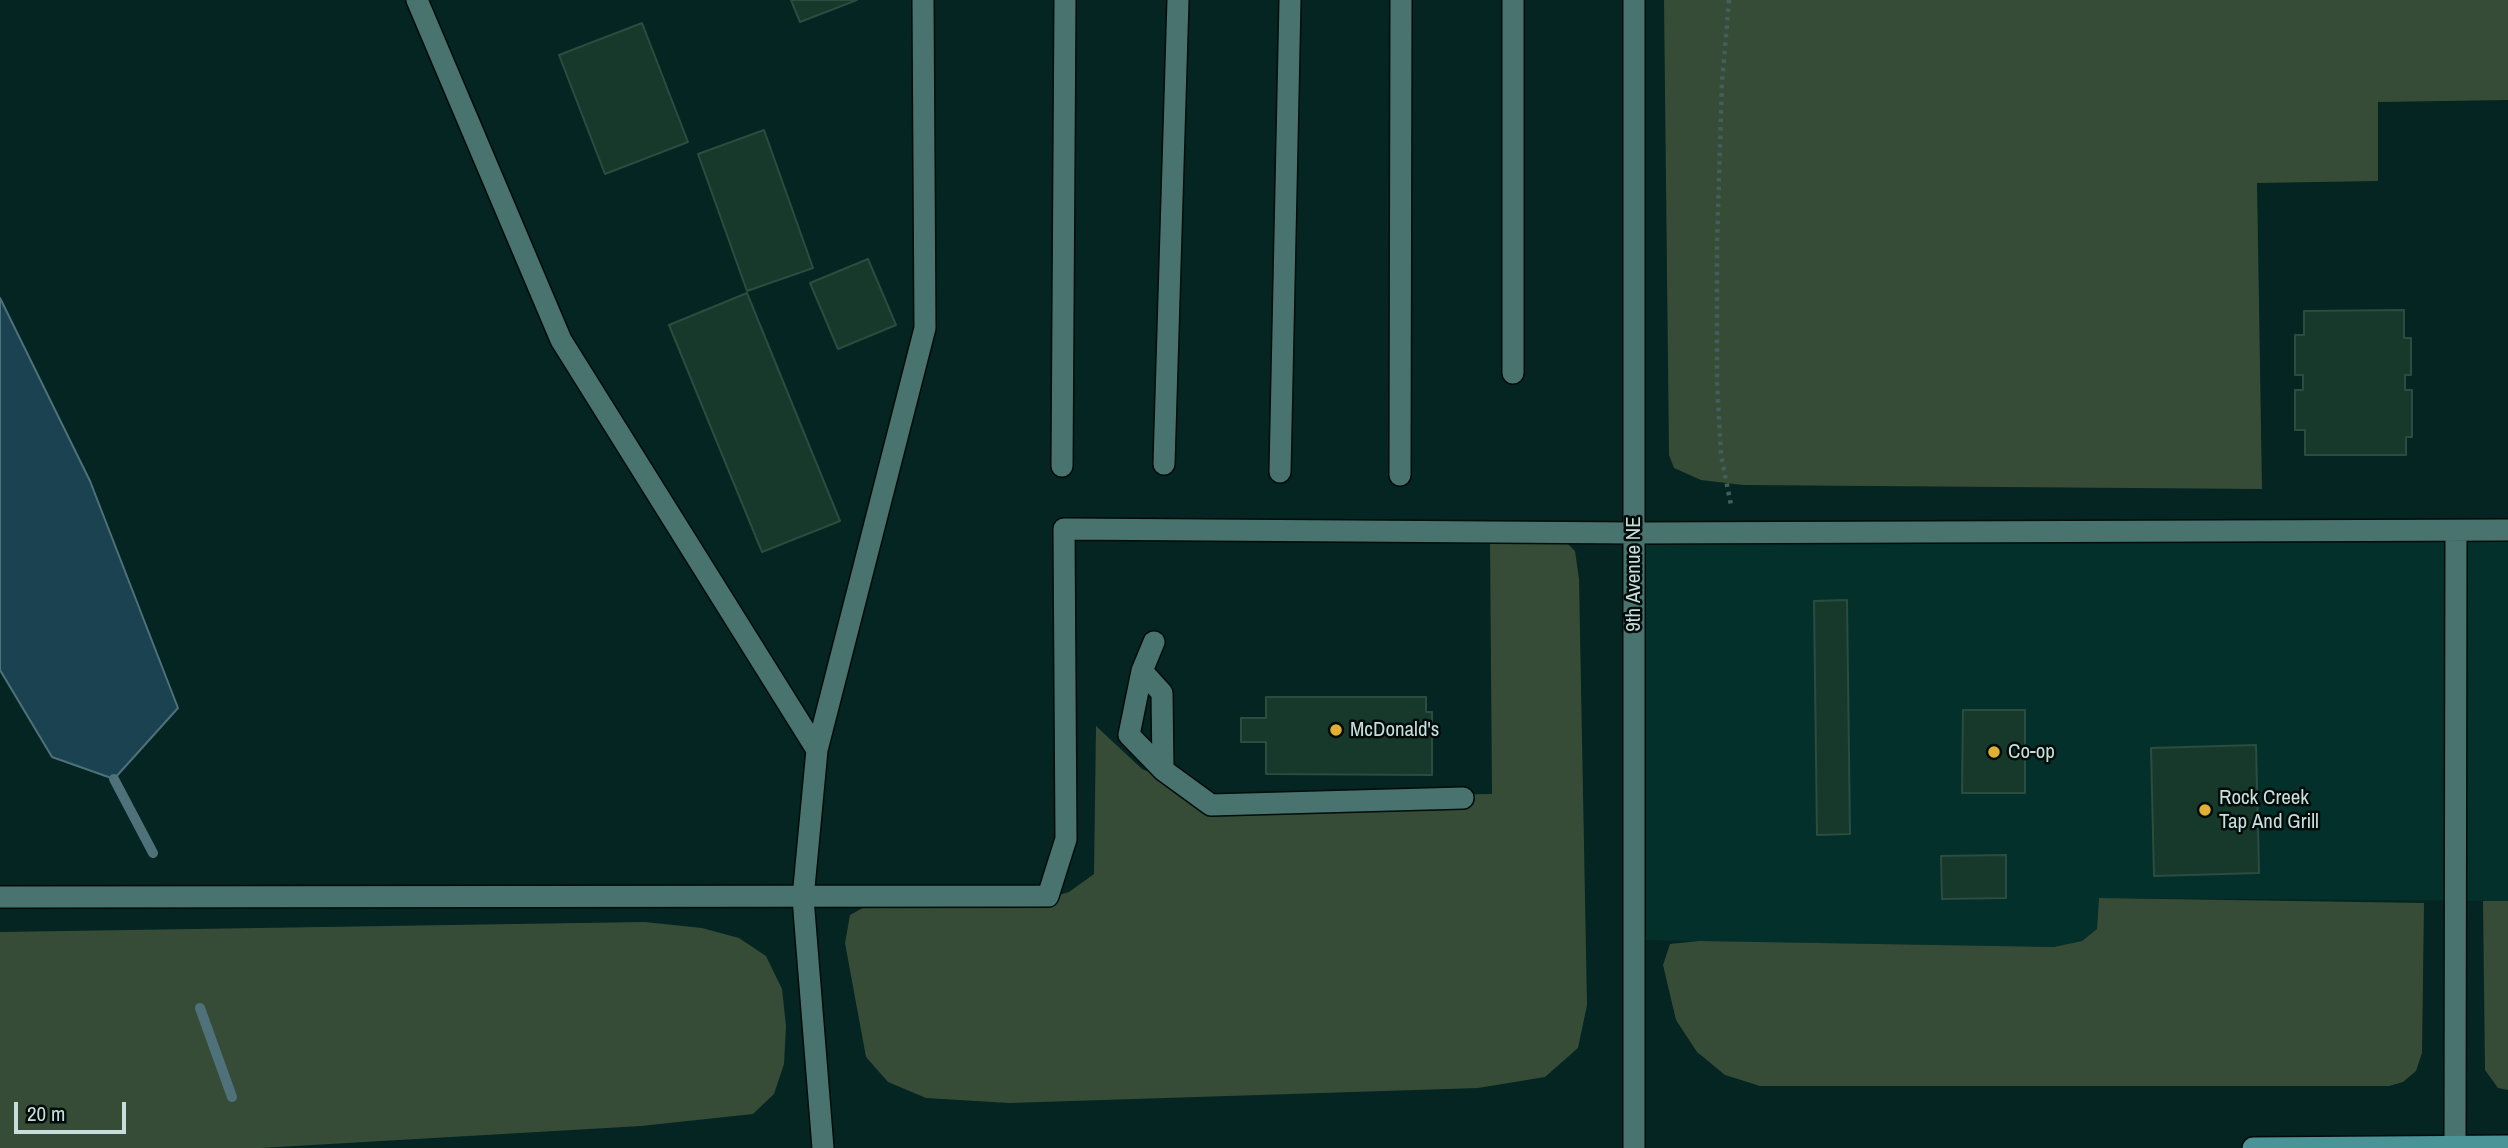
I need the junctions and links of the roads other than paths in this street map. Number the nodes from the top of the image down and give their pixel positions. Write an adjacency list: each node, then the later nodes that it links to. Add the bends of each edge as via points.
1 (417, 0): 19 (street, via 561,340)
2 (923, 0): 19 (street, via 925,328)
3 (1065, 0): 11 (street)
4 (1178, 0): 10 (street)
5 (1290, 0): 12 (street)
6 (1401, 0): 13 (street)
7 (1513, 0): 9 (street)
8 (1634, 0): 16 (street, 9th Avenue NE)
9 (1513, 373)
10 (1164, 464)
11 (1062, 466)
12 (1280, 472)
13 (1400, 475)
14 (2508, 530): 15 (street)
15 (2456, 531): 16 (street); 24 (street)
16 (1634, 533): 23 (street, via 1064,529 1066,839 1048,896); 27 (street, 9th Avenue NE)
17 (1154, 642): 18 (street)
18 (1142, 671): 20 (street, via 1162,693); 20 (street, via 1129,735)
19 (817, 750): 23 (street)
20 (1163, 770): 21 (street, via 1211,806)
21 (1462, 798)
22 (0, 897): 23 (street)
23 (803, 898): 26 (street)
24 (2455, 1146): 25 (main road); 28 (main road)
25 (2508, 1146)
26 (823, 1148)
27 (1634, 1148)
28 (2253, 1148)

